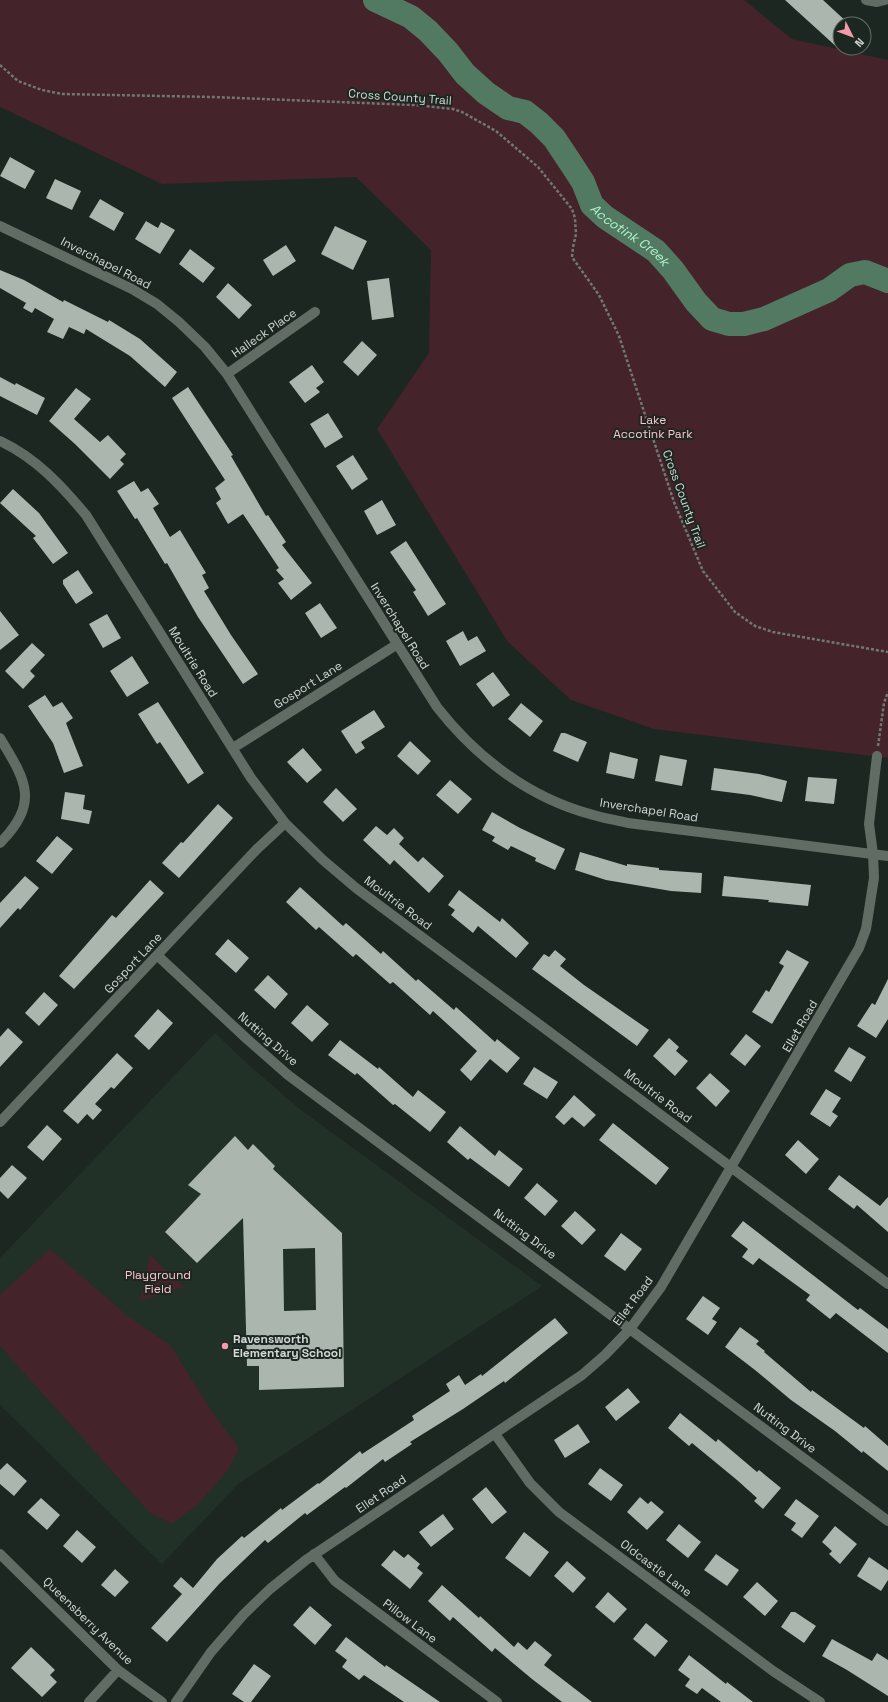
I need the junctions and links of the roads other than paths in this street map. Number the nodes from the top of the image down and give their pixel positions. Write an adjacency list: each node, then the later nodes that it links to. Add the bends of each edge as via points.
1 (866, 0): 2 (street)
2 (886, 0)
3 (0, 226): 5 (street, Inverchapel Road, via 132,289 157,304 205,347)
4 (315, 312): 5 (street, Halleck Place)
5 (227, 374): 7 (street, Inverchapel Road)
6 (0, 441): 9 (street, Moultrie Road, via 41,467 86,515)
7 (396, 645): 9 (street, Gosport Lane); 13 (street, Inverchapel Road, via 436,707 463,738 505,773 553,800 589,814 628,823)
8 (0, 738): 12 (street, via 20,772 25,793 19,819)
9 (233, 748): 11 (street, Moultrie Road, via 251,778)
10 (877, 756): 13 (street, Ellet Road, via 869,824)
11 (286, 823): 15 (street, Gosport Lane, via 257,849); 17 (street, Moultrie Road, via 356,888)
12 (0, 843)
13 (873, 854): 14 (street, Inverchapel Road); 17 (street, Ellet Road, via 874,878 870,908 859,948)
14 (888, 856)
15 (158, 956): 16 (street, Gosport Lane); 19 (street, Nutting Drive, via 288,1075)
16 (0, 1122)
17 (732, 1167): 18 (street, Moultrie Road); 19 (street, Ellet Road, via 661,1287)
18 (888, 1284)
19 (630, 1329): 20 (street, Ellet Road, via 582,1375); 21 (street, Nutting Drive)
20 (495, 1434): 23 (street, Ellet Road); 29 (street, Oldcastle Lane, via 530,1483 559,1512 773,1671)
21 (888, 1521)
22 (0, 1554): 24 (street, Queensberry Avenue)
23 (314, 1554): 27 (street, Ellet Road, via 270,1589 244,1614 211,1652); 28 (street, Pillow Lane, via 335,1581)
24 (118, 1670): 25 (street); 26 (street, Queensberry Avenue)
25 (88, 1702)
26 (162, 1702)
27 (176, 1702)
28 (497, 1702)
29 (820, 1702)

